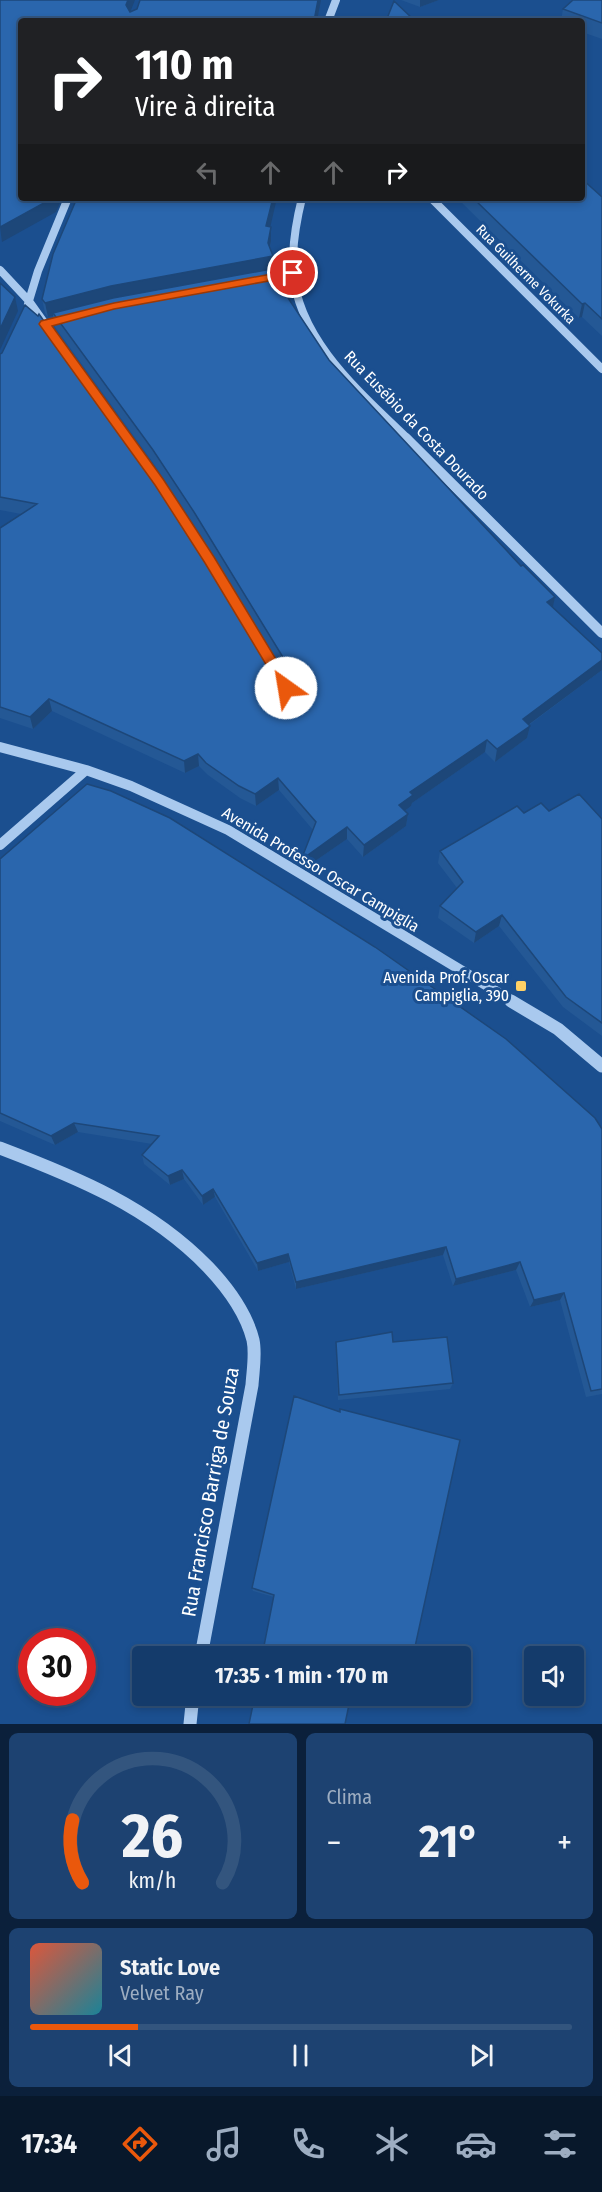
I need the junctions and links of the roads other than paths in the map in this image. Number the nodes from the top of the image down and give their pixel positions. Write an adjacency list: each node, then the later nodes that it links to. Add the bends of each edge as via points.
1 (336, 0): 2 (street)
2 (329, 18)
3 (67, 201): 9 (street)
4 (301, 201): 7 (street, Rua Eusébio da Costa Dourado, via 291,248)
5 (434, 201): 14 (street, Rua Guilherme Vokurka)
6 (0, 270): 9 (street)
7 (293, 273): 8 (street); 16 (street, Rua Eusébio da Costa Dourado, via 306,318 346,378)
8 (282, 275)
9 (29, 301): 10 (street); 12 (street)
10 (25, 311)
11 (56, 321): 12 (street)
12 (45, 324): 13 (street)
13 (51, 333)
14 (602, 369)
15 (102, 406): 17 (street, via 159,482)
16 (602, 633)
17 (286, 688)
18 (0, 747): 19 (street, Avenida Professor Oscar Campiglia)
19 (86, 770): 20 (street); 21 (street, Avenida Professor Oscar Campiglia, via 228,830 558,1029)
20 (0, 845)
21 (602, 1066)
22 (0, 1148): 23 (street, Rua Francisco Barriga de Souza, via 81,1179 147,1214 192,1248 234,1296 254,1341 252,1386)
23 (203, 1646)
24 (192, 1706): 25 (street)
25 (190, 1724)

